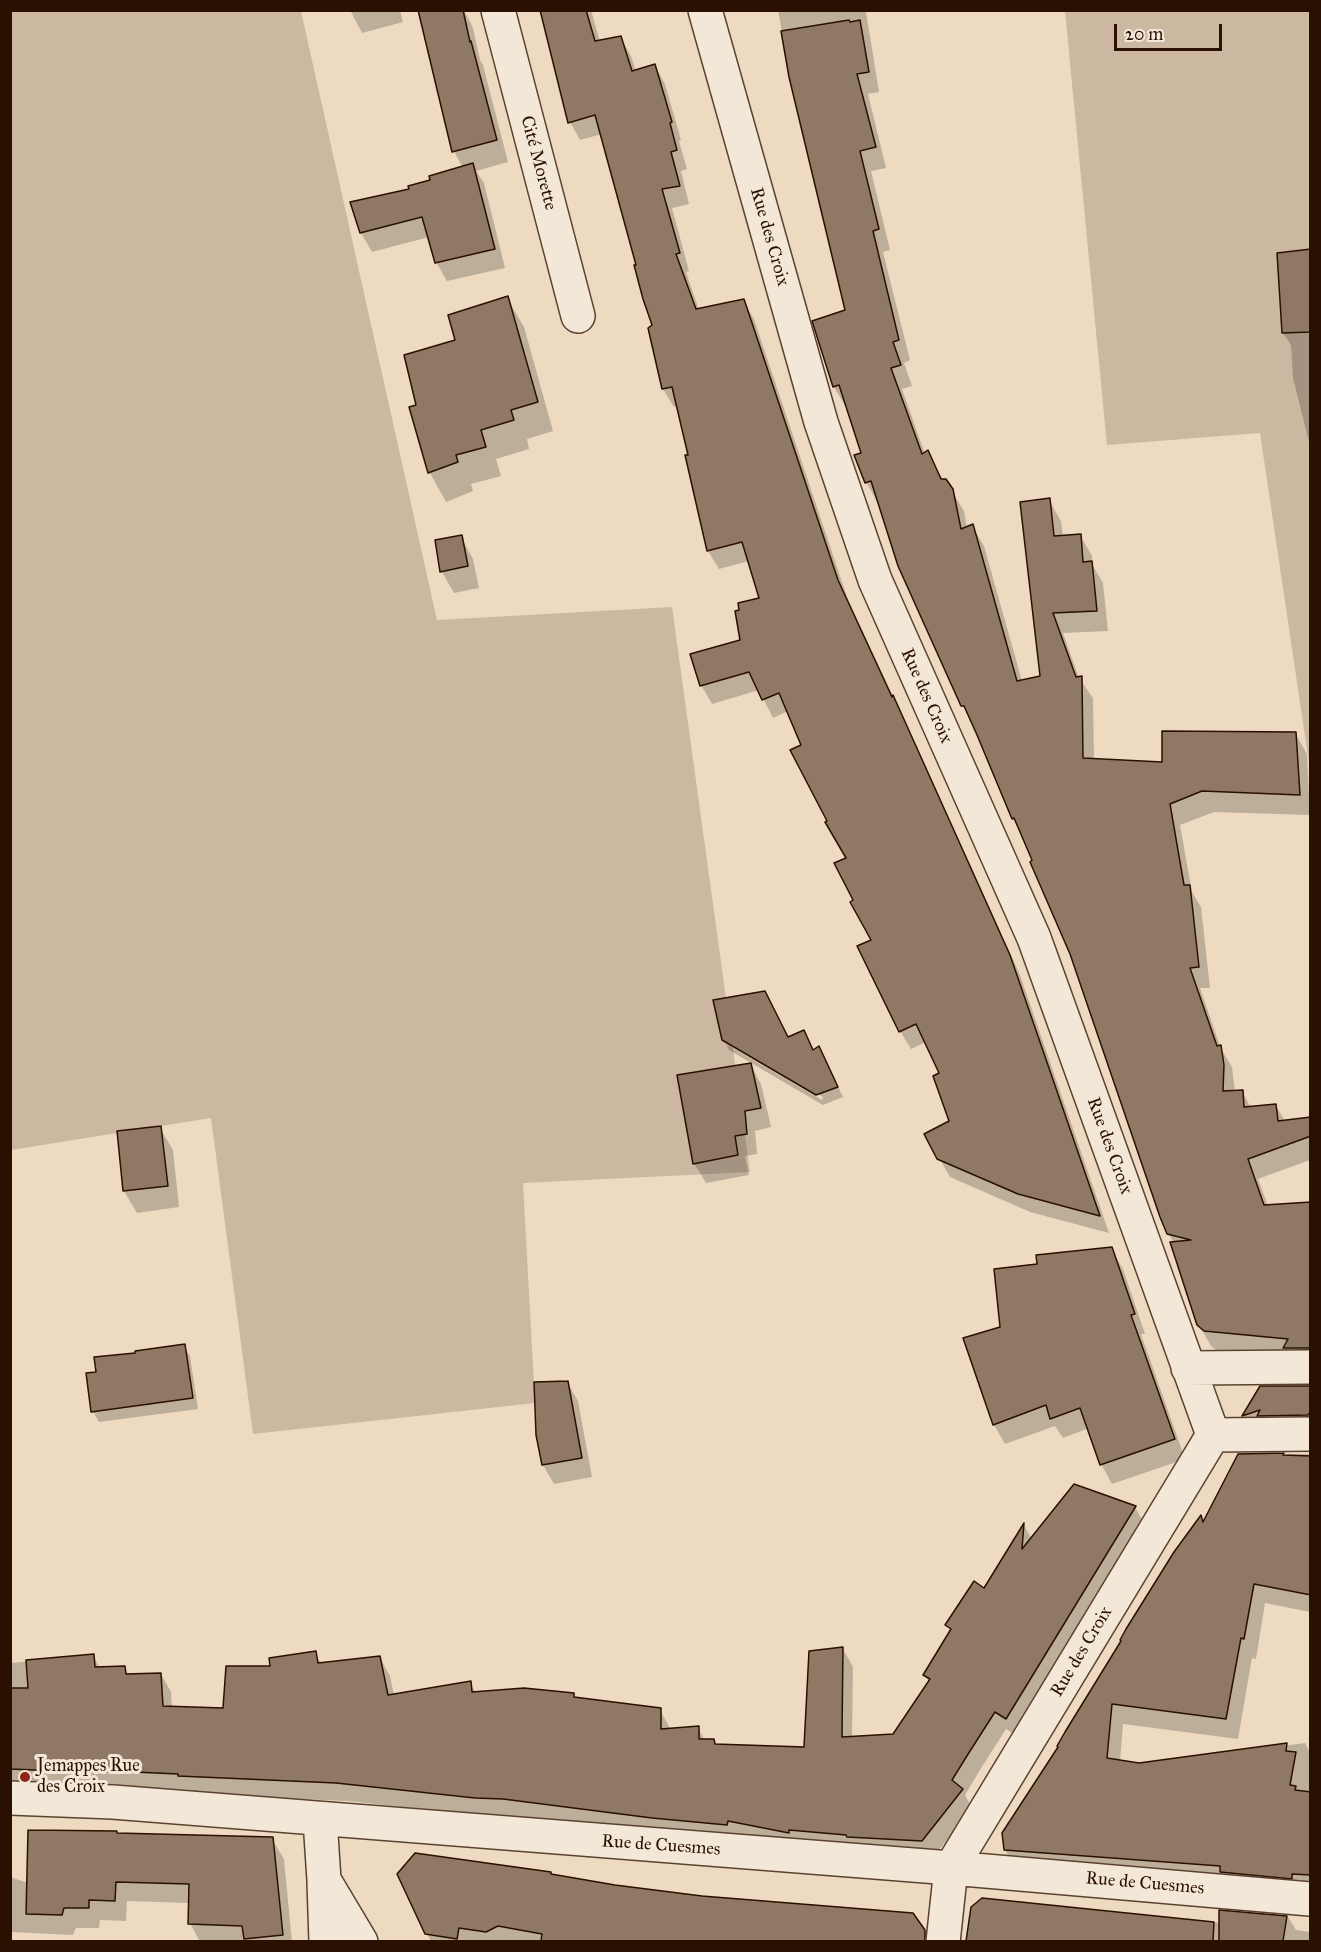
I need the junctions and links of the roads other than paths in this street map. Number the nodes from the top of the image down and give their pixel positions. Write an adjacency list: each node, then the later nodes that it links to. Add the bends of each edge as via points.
1 (498, 10): 3 (street, Cité Morette)
2 (705, 10): 5 (street, Rue des Croix, via 821,422 874,580 1034,938)
3 (578, 316)
4 (1311, 1367): 5 (street)
5 (1188, 1368): 7 (street, Rue des Croix)
6 (1311, 1434): 7 (street)
7 (1213, 1435): 10 (street, Rue des Croix)
8 (10, 1798): 9 (street, Rue de Cuesmes, via 113,1802)
9 (320, 1820): 10 (street, Rue de Cuesmes); 11 (street)
10 (951, 1868): 12 (street, Rue de Cuesmes); 15 (street)
11 (324, 1880): 13 (street); 14 (street)
12 (1311, 1899)
13 (326, 1941)
14 (361, 1941)
15 (943, 1941)

